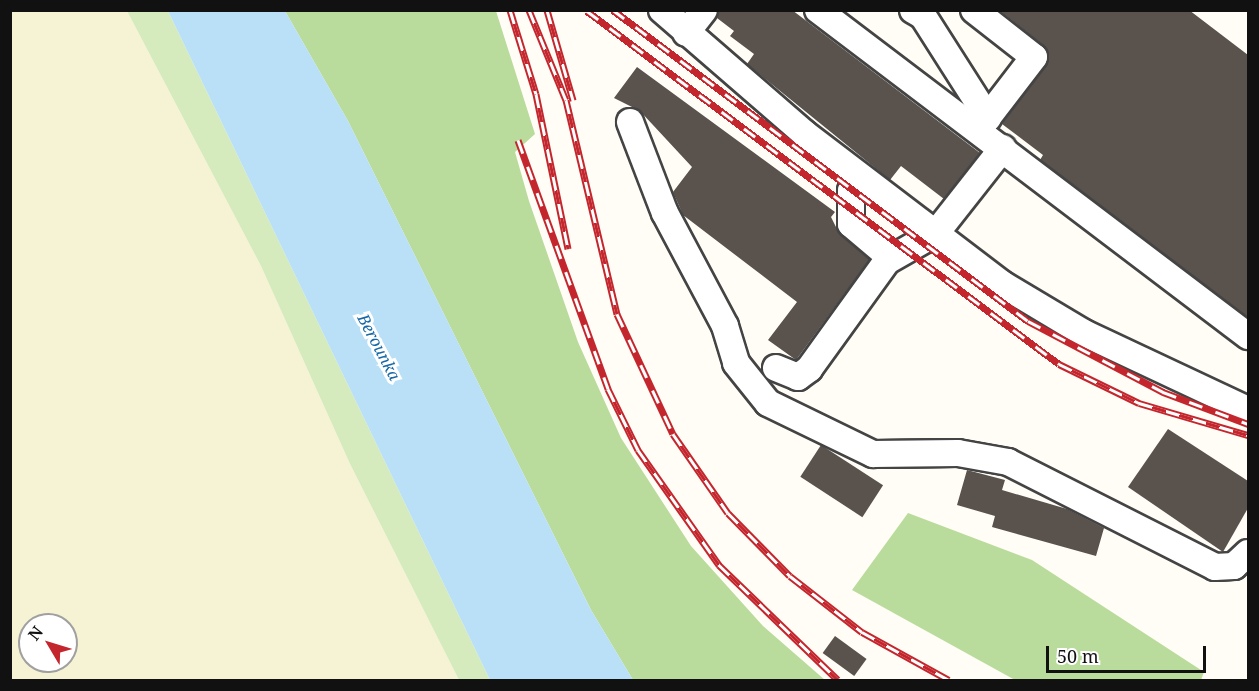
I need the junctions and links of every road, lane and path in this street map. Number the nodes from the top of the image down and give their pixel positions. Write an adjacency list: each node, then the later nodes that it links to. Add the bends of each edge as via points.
1 (662, 10): 6 (lane)
2 (704, 10): 6 (lane)
3 (818, 10): 8 (lane)
4 (974, 10): 8 (lane, via 1034,57)
5 (921, 12): 8 (lane)
6 (686, 33): 10 (lane)
7 (630, 122): 16 (lane, via 665,213 725,326 736,363 768,403 873,454 958,453 1008,462 1215,567 1234,566)
8 (983, 124): 9 (lane)
9 (1003, 148): 11 (lane); 13 (lane)
10 (862, 179): 11 (lane); 12 (lane, via 851,191 851,224)
11 (936, 233): 12 (lane); 15 (lane, via 1041,310 1183,383)
12 (891, 258): 14 (lane, via 809,369 798,377)
13 (1248, 336)
14 (776, 368)
15 (1248, 410)
16 (1248, 553)

